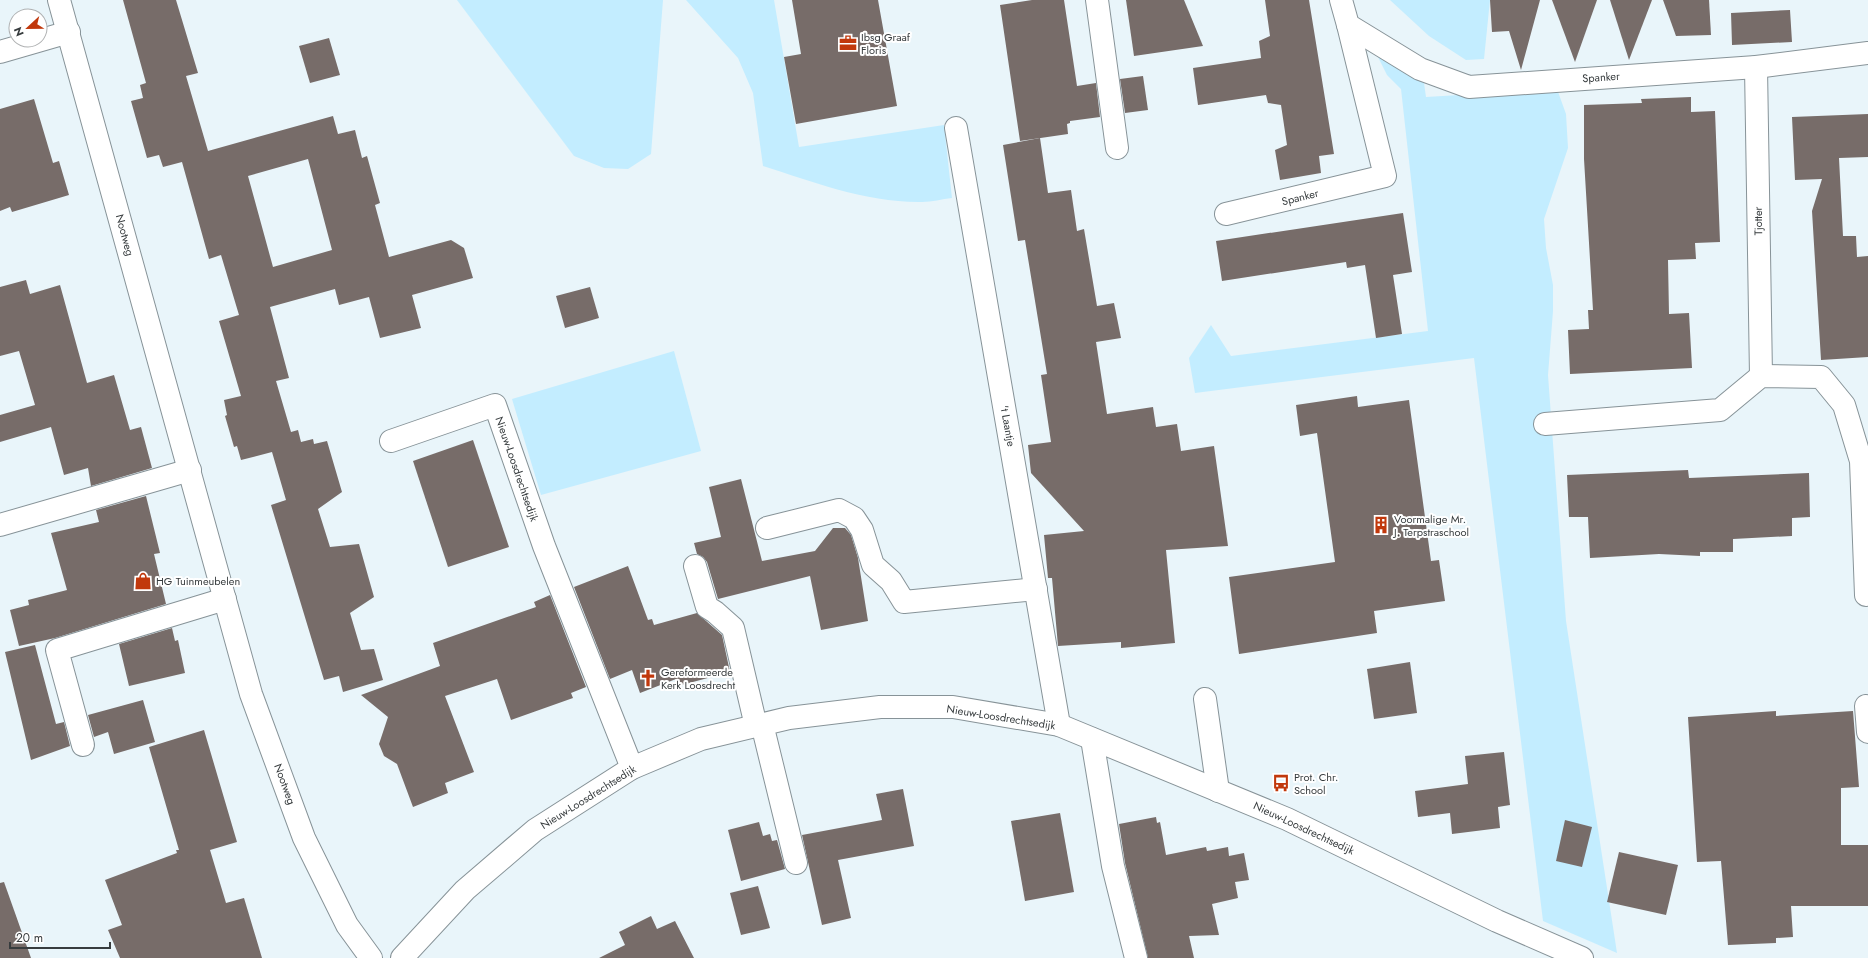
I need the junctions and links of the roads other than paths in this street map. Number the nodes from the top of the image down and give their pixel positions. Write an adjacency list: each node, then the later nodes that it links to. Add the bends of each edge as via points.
1 (59, 0): 5 (street, Nootweg)
2 (1097, 0): 10 (street)
3 (1341, 0): 4 (street, Spanker)
4 (1348, 25): 8 (street, Spanker, via 1420,69 1469,87); 11 (street, Spanker, via 1385,176)
5 (69, 32): 6 (street); 16 (street, Nootweg)
6 (0, 52)
7 (1868, 53): 8 (street, Spanker)
8 (1756, 67): 12 (street, Tjotter)
9 (956, 128): 20 (street, 't Laantje)
10 (1117, 148)
11 (1226, 214)
12 (1760, 376): 13 (street, via 1720,410); 15 (street, via 1821,377 1844,405)
13 (1545, 424)
14 (391, 441): 30 (street, Nieuw-Loosdrechtsedijk, via 495,405 544,546)
15 (1865, 461): 21 (street)
16 (190, 470): 17 (street); 22 (street, Nootweg)
17 (0, 525)
18 (766, 528): 20 (street, via 839,510 854,518 862,530 873,565 891,581 904,602)
19 (695, 566): 25 (street, via 707,607 733,628)
20 (1036, 589): 26 (street, 't Laantje)
21 (1866, 595)
22 (225, 599): 29 (street, via 57,650); 33 (street, Nootweg, via 251,694 304,838 347,925)
23 (1205, 699): 31 (street)
24 (1866, 706): 27 (street)
25 (759, 725): 26 (street, Nieuw-Loosdrechtsedijk, via 788,718 880,707 953,707); 30 (street, Nieuw-Loosdrechtsedijk, via 701,739); 32 (street)
26 (1059, 725): 28 (street, Nieuw-Loosdrechtsedijk)
27 (1868, 732)
28 (1092, 739): 31 (street, Nieuw-Loosdrechtsedijk); 35 (street, via 1113,866)
29 (83, 745)
30 (632, 768): 34 (street, Nieuw-Loosdrechtsedijk, via 535,830 466,890)
31 (1218, 790): 36 (street, Nieuw-Loosdrechtsedijk, via 1287,819 1497,921)
32 (796, 863)
33 (370, 958)
34 (402, 958)
35 (1136, 958)
36 (1582, 958)

